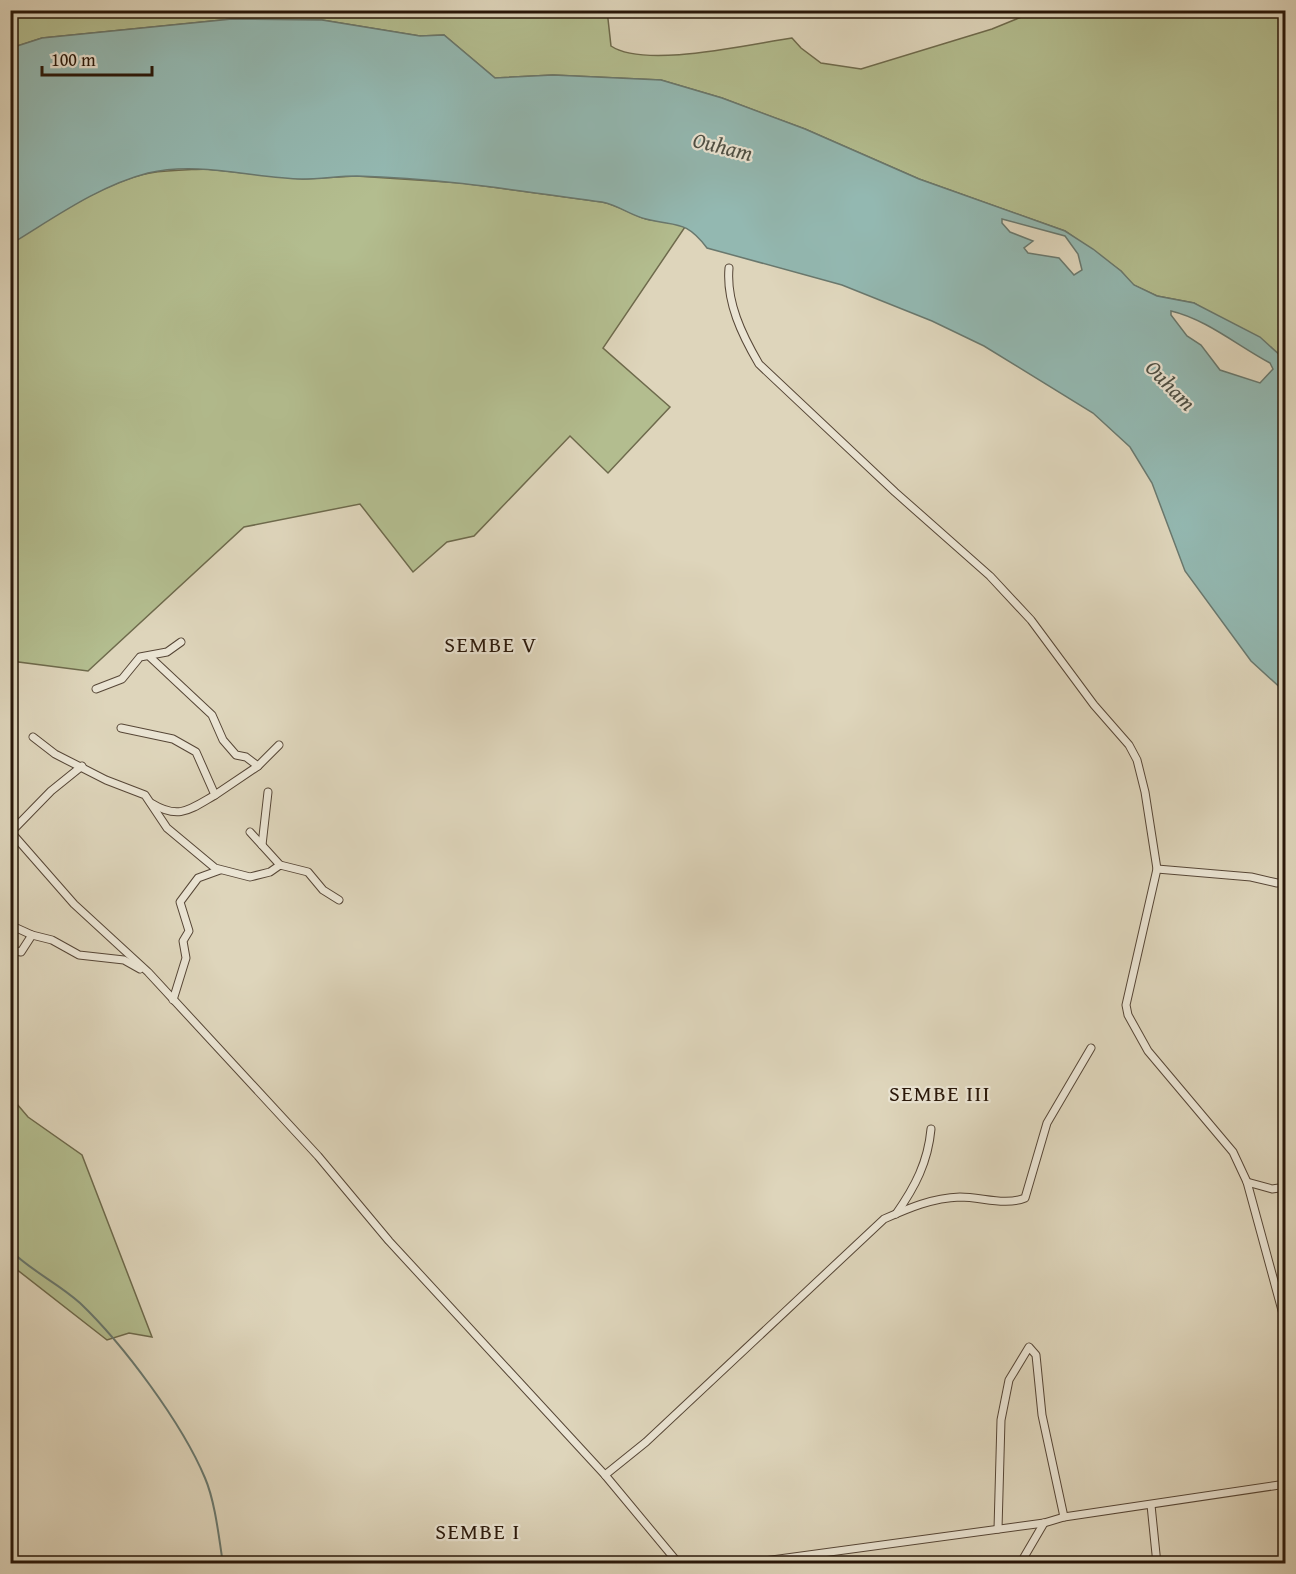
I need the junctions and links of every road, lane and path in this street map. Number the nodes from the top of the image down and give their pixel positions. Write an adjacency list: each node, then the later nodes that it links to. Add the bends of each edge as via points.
1 (729, 268): 18 (street, via 727,290 759,364 990,576 1031,620 1129,745 1145,792)
2 (181, 642): 3 (street)
3 (150, 657): 4 (street, via 140,657 122,679); 9 (street, via 212,715 236,755)
4 (96, 689)
5 (121, 728): 11 (street, via 173,739 196,752)
6 (33, 737): 8 (street, via 55,754)
7 (279, 745): 9 (street)
8 (82, 766): 12 (street, via 145,795); 13 (street)
9 (258, 766): 11 (street)
10 (268, 792): 15 (street)
11 (215, 795): 12 (street, via 183,813 164,810)
12 (148, 801): 17 (street, via 167,828 215,868)
13 (11, 831): 24 (street, via 74,904)
14 (250, 831): 15 (street)
15 (262, 845): 16 (street)
16 (280, 865): 17 (street, via 250,877); 20 (street, via 308,872 323,890)
17 (223, 869): 25 (street, via 198,878 180,902 189,931 183,941 186,958)
18 (1157, 869): 19 (street); 28 (street, via 1126,1005 1128,1015 1148,1051 1233,1152)
19 (1277, 883)
20 (339, 900)
21 (10, 925): 22 (street)
22 (32, 935): 23 (street, via 21,952); 24 (street, via 52,940 79,955 124,960)
23 (10, 950)
24 (148, 972): 25 (street)
25 (173, 1000): 32 (street)
26 (1091, 1048): 30 (street, via 1047,1123 1025,1198 1015,1202 961,1197 931,1200)
27 (931, 1129): 30 (street, via 929,1151 918,1178)
28 (1247, 1182): 29 (street, via 1272,1189); 31 (street)
29 (1286, 1187)
30 (896, 1214): 32 (street, via 867,1233 646,1442)
31 (1286, 1325)
32 (605, 1475): 38 (street)
33 (1286, 1484): 34 (street)
34 (1151, 1505): 35 (street); 41 (street)
35 (1064, 1516): 36 (street); 37 (street, via 1042,1415 1036,1355 1029,1347 1009,1380 1001,1420)
36 (1044, 1523): 37 (street); 40 (street)
37 (998, 1529): 39 (street)
38 (679, 1563)
39 (742, 1563)
40 (1020, 1563)
41 (1157, 1563)

